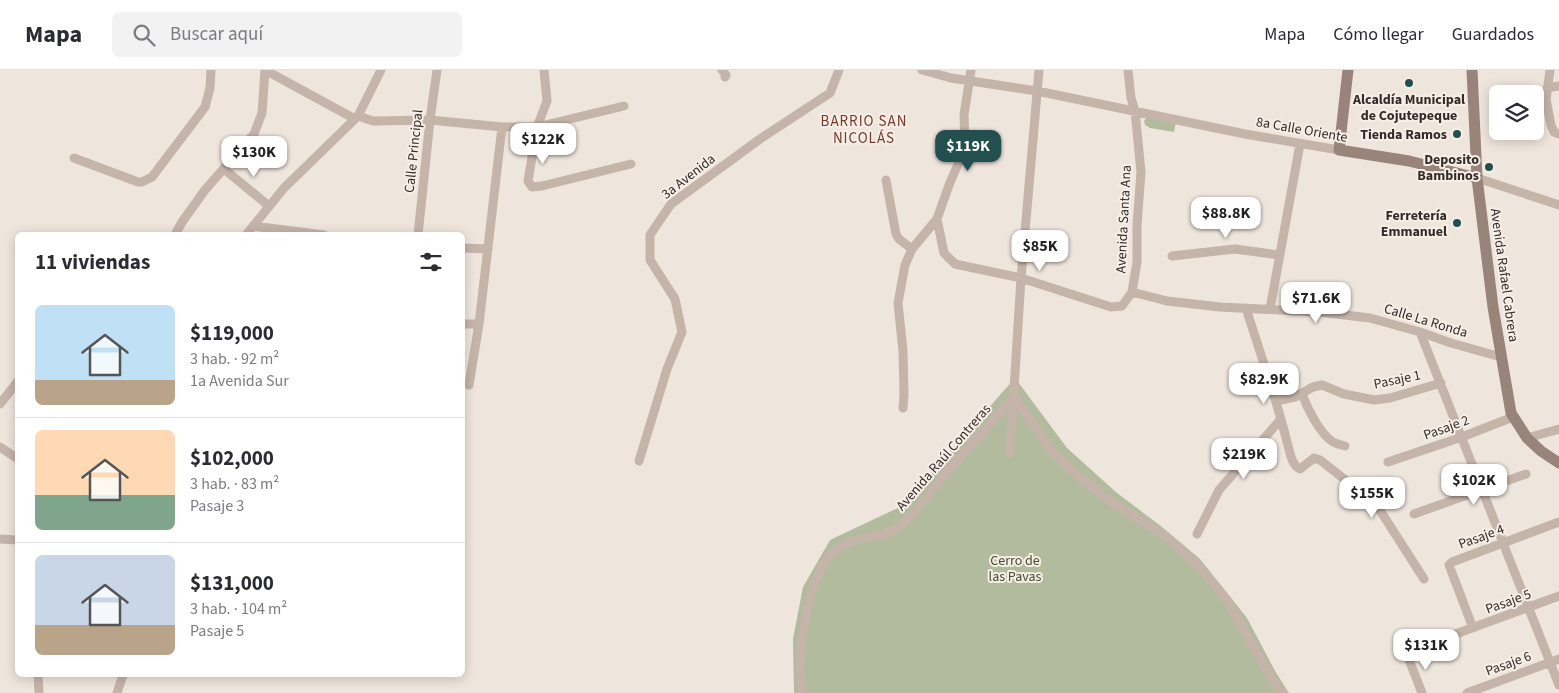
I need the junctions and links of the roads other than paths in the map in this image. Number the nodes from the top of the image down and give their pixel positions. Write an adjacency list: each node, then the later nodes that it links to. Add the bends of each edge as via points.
1 (211, 70): 27 (street, via 205,107 148,180 138,182)
2 (265, 70): 20 (street); 29 (street, via 262,113 254,134)
3 (381, 70): 20 (street)
4 (437, 70): 21 (street, Calle Principal)
5 (544, 70): 23 (street, via 547,101)
6 (839, 70): 70 (street, 3a Avenida, via 830,93 671,204 650,235 650,260 675,299 682,332)
7 (922, 70): 14 (street, 8a Calle Oriente)
8 (971, 70): 14 (street)
9 (1039, 70): 17 (street, Avenida Raúl Contreras)
10 (1128, 70): 19 (street, Avenida Santa Ana)
11 (1348, 70): 26 (main road)
12 (1472, 70): 30 (main road, Avenida Rafael Cabrera)
13 (1550, 70): 16 (street)
14 (970, 81): 17 (street, 8a Calle Oriente); 34 (street, via 964,115 966,148)
15 (1559, 86): 16 (street)
16 (1547, 88): 24 (street, via 1551,125)
17 (1037, 91): 19 (street, 8a Calle Oriente); 45 (street, Avenida Raúl Contreras)
18 (624, 106): 23 (street)
19 (1134, 111): 25 (street, 8a Calle Oriente); 46 (street, Avenida Santa Ana, via 1141,172 1137,262)
20 (356, 118): 21 (street, via 373,121); 33 (street)
21 (430, 120): 22 (street); 39 (street, Calle Principal)
22 (502, 127): 23 (street); 41 (street)
23 (537, 127): 28 (street, via 528,181 532,188)
24 (1559, 134)
25 (1300, 144): 26 (street, 8a Calle Oriente); 43 (street)
26 (1339, 150): 30 (main road, 8a Calle Oriente, via 1409,161)
27 (74, 158)
28 (631, 164)
29 (224, 169): 33 (street); 36 (street, via 205,190)
30 (1477, 178): 32 (street, 8a Calle Oriente); 52 (main road, Avenida Rafael Cabrera)
31 (886, 180): 42 (street, via 896,234)
32 (1559, 205)
33 (269, 206): 35 (street)
34 (936, 219): 42 (street); 45 (street, via 944,253 955,264)
35 (253, 226): 37 (street); 38 (street)
36 (177, 232)
37 (248, 232)
38 (300, 232)
39 (418, 232)
40 (465, 248): 41 (street)
41 (488, 248): 50 (street)
42 (912, 250): 60 (street, via 898,303 903,351)
43 (1279, 255): 44 (street, via 1236,250); 48 (street)
44 (1172, 256)
45 (1021, 278): 46 (street, Avenida Santa Ana, via 1111,307 1122,306); 57 (street, Avenida Raúl Contreras)
46 (1132, 292): 47 (street, Calle La Ronda, via 1168,301)
47 (1246, 308): 48 (street, Calle La Ronda); 58 (street)
48 (1270, 309): 51 (street, Calle La Ronda, via 1370,318)
49 (465, 324): 50 (street)
50 (479, 324): 54 (street)
51 (1420, 332): 52 (street, Calle La Ronda); 53 (street)
52 (1501, 357): 61 (main road, Avenida Rafael Cabrera)
53 (1440, 383): 56 (street, Pasaje 1, via 1374,400 1344,394 1322,385); 64 (street)
54 (469, 384)
55 (15, 386): 59 (street)
56 (1302, 394): 58 (street, Pasaje 1); 66 (street, via 1318,426 1332,442)
57 (1014, 397): 68 (street, Avenida Raúl Contreras); 91 (street, Avenida Raúl Contreras, via 899,527 852,541 826,560 813,588 805,619 800,667); 92 (street, via 1050,449 1076,474 1106,498 1167,537 1201,568 1226,600)
58 (1276, 401): 62 (street)
59 (0, 404)
60 (903, 408)
61 (1513, 417): 64 (street, Pasaje 2); 65 (main road, Avenida Rafael Cabrera)
62 (1282, 420): 77 (street, via 1219,490); 81 (street, via 1296,467 1300,469 1314,458 1320,460 1376,504)
63 (1559, 429): 65 (street)
64 (1462, 437): 71 (street, Pasaje 2); 74 (street)
65 (1527, 438): 72 (main road, Avenida Rafael Cabrera)
66 (1345, 446)
67 (0, 447): 69 (street)
68 (1010, 453)
69 (15, 457)
70 (638, 460)
71 (1388, 462)
72 (1559, 463)
73 (1526, 474): 74 (street)
74 (1482, 490): 75 (street); 80 (street)
75 (1414, 514)
76 (1559, 522): 80 (street, Pasaje 4)
77 (1197, 534)
78 (0, 539): 79 (street)
79 (15, 540)
80 (1503, 543): 83 (street); 84 (street, Pasaje 4, via 1449,565)
81 (1424, 578)
82 (1559, 596): 83 (street, Pasaje 5)
83 (1529, 608): 84 (street, Pasaje 5); 85 (street)
84 (1473, 628): 93 (street, Pasaje 5, via 1409,650 1408,657)
85 (1555, 661): 88 (street); 94 (street, Pasaje 6)
86 (38, 677): 89 (street)
87 (122, 677): 90 (street)
88 (1559, 685)
89 (39, 693)
90 (117, 693)
91 (802, 693)
92 (1283, 693)
93 (1422, 693)
94 (1467, 693)

